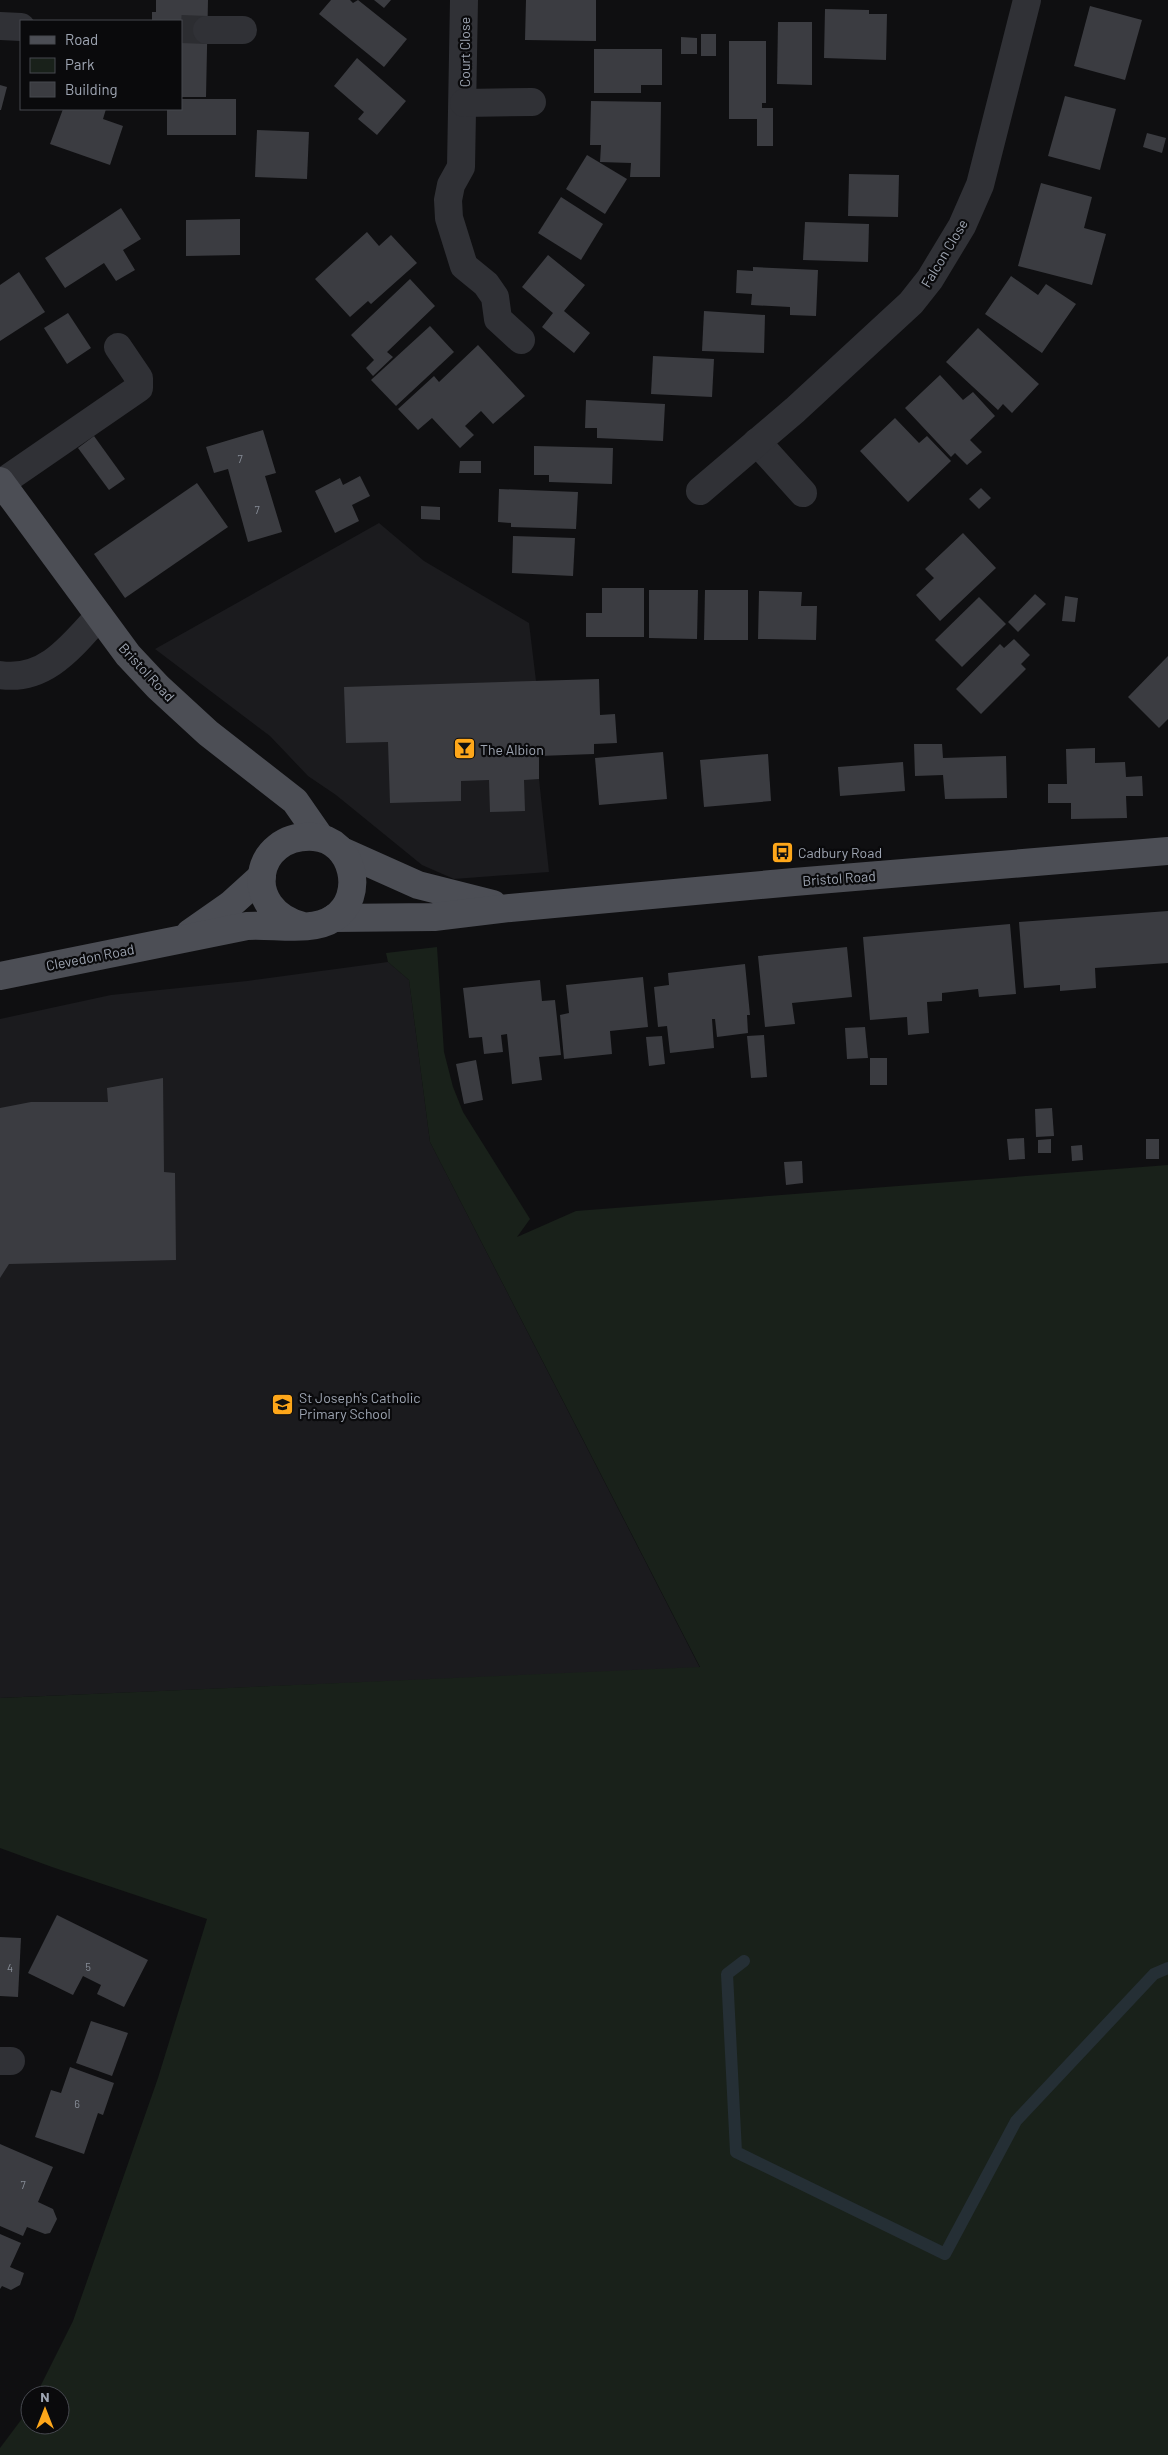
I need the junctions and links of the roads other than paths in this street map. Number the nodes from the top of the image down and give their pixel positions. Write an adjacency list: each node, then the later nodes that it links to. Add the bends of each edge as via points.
1 (464, 0): 8 (street, Court Close)
2 (1026, 0): 11 (street, Falcon Close, via 980,185 946,254 912,303)
3 (0, 26): 4 (street)
4 (20, 27)
5 (207, 30): 6 (street)
6 (243, 30)
7 (532, 102): 8 (street, Court Close)
8 (464, 104): 9 (street, Court Close, via 461,167 451,185 449,218 464,266 486,284 496,297 498,319)
9 (521, 340)
10 (118, 347): 12 (street, via 139,378 139,388)
11 (757, 442): 13 (street, Falcon Close); 14 (street)
12 (1, 482): 15 (main road, Bristol Road)
13 (700, 491)
14 (803, 493)
15 (99, 616): 16 (street, via 70,648 51,663 28,674); 17 (main road, Bristol Road, via 128,655 158,687 208,733 295,801)
16 (0, 675)
17 (331, 844): 19 (main road, via 301,836 287,840 266,861); 20 (main road, via 418,884); 21 (main road, via 349,862 353,877 351,894)
18 (1168, 851): 20 (main road, Bristol Road)
19 (262, 876): 22 (main road, via 262,890 275,914 287,922); 23 (main road, via 230,905)
20 (510, 908): 21 (main road, Bristol Road, via 434,917)
21 (334, 918): 22 (main road, via 317,926)
22 (303, 926): 23 (main road, Clevedon Road, via 248,926)
23 (181, 940): 24 (main road, Clevedon Road)
24 (0, 976)

